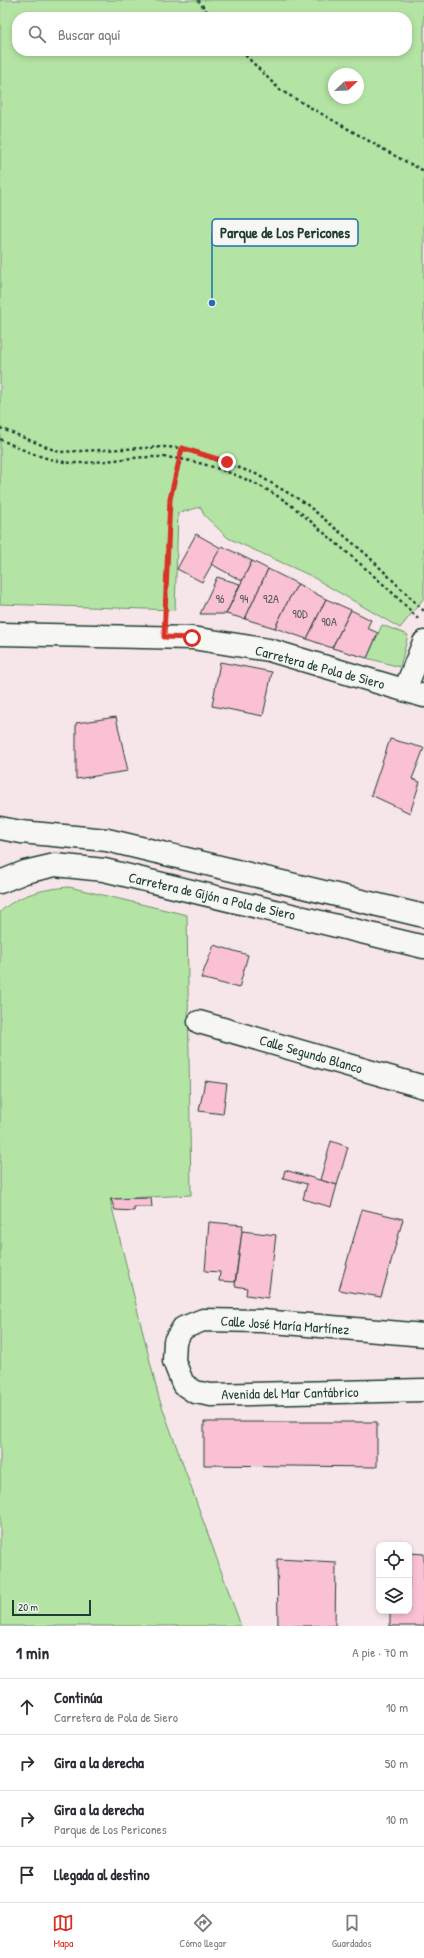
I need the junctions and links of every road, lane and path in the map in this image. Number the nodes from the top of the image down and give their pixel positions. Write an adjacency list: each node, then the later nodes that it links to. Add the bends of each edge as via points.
1 (198, 0): 2 (path)
2 (208, 12)
3 (247, 56): 4 (path, via 280,90)
4 (424, 171)
5 (0, 428): 7 (path, via 59,452)
6 (0, 439): 8 (path, via 20,449 62,462 80,464 149,457)
7 (182, 448): 8 (path); 9 (path, via 256,474 305,504 366,554)
8 (180, 459): 10 (path, via 249,481 280,497); 12 (path, via 170,499)
9 (424, 611)
10 (424, 622)
11 (0, 634): 12 (street, Carretera de Pola de Siero)
12 (164, 637): 14 (street, Carretera de Pola de Siero, via 192,638 269,650)
13 (424, 642): 14 (street)
14 (414, 693)
15 (0, 828): 17 (street, via 107,840)
16 (0, 882): 18 (street, Carretera de Gijón a Pola de Siero, via 25,872 54,865 104,870)
17 (424, 916)
18 (424, 947)
19 (199, 1022): 20 (street, Calle Segundo Blanco)
20 (424, 1087)
21 (424, 1336): 22 (street, Calle José María Martínez, via 262,1322 203,1320 183,1328 175,1341)
22 (174, 1361): 23 (street, Avenida del Mar Cantábrico, via 183,1384 195,1392 211,1395)
23 (424, 1390)

